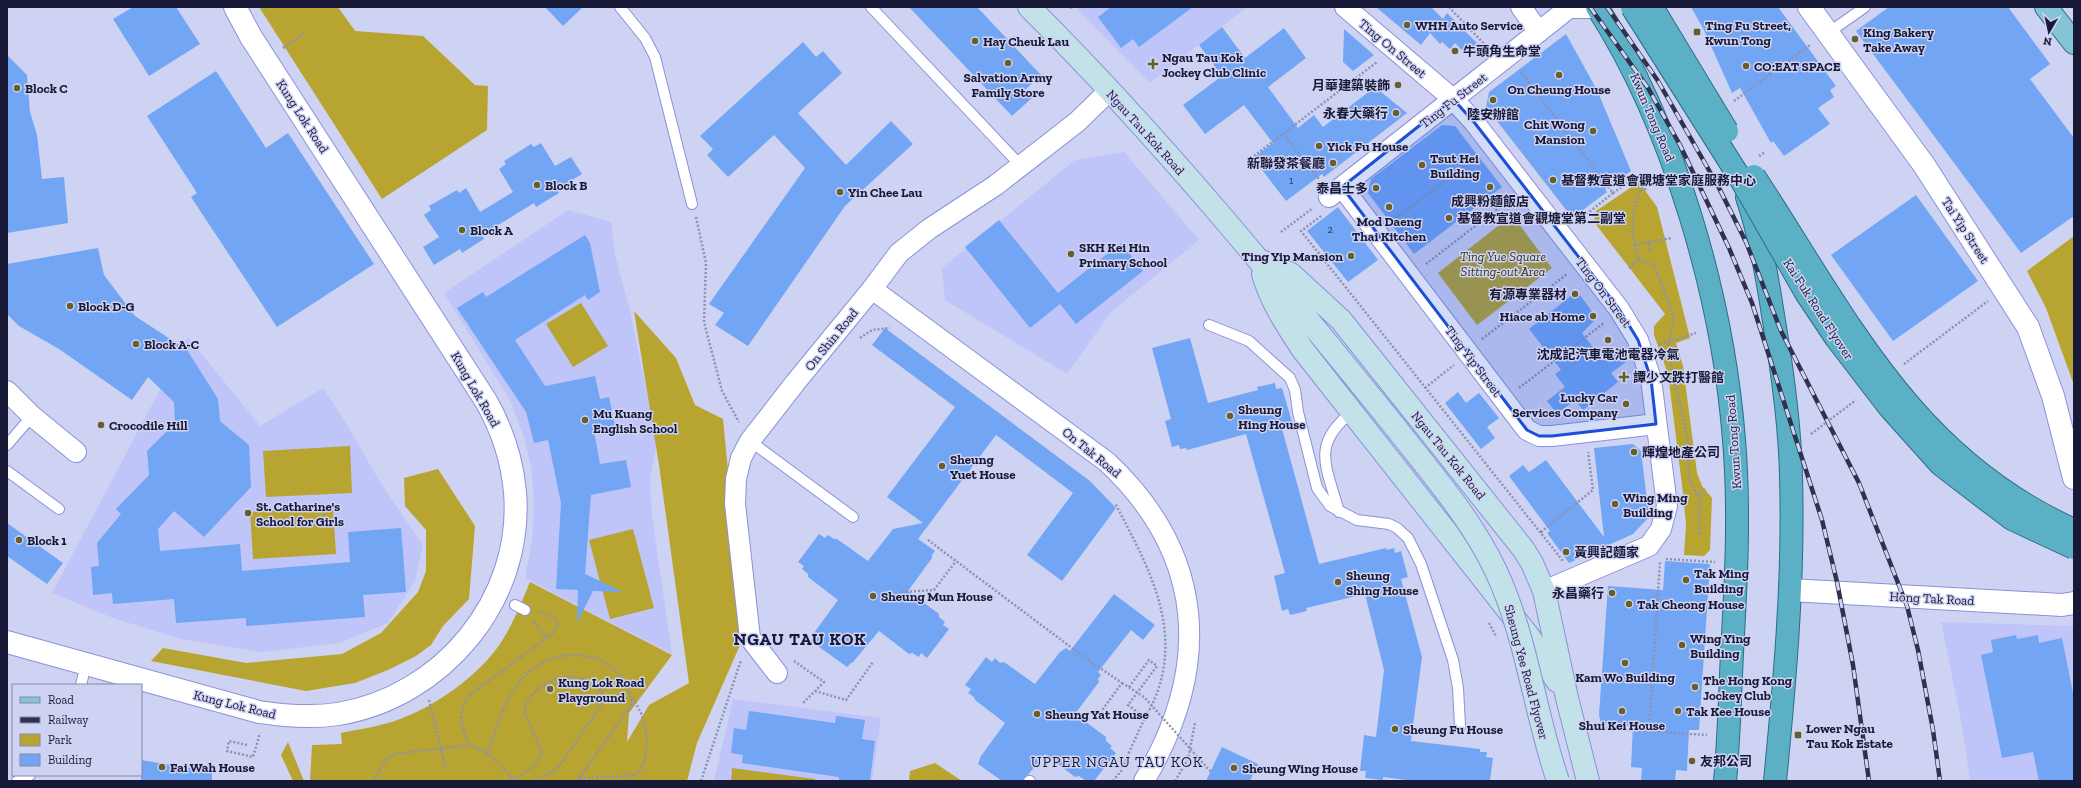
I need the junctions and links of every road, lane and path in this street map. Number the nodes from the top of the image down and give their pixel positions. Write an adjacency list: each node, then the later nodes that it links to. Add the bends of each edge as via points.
1 (235, 7): 100 (street, Kung Lok Road, via 251,37 496,418 509,455 515,493 516,512 511,551 491,605 469,638 432,674 375,705 318,716 259,712)
2 (620, 7): 37 (lane, via 645,38 655,57)
3 (871, 7): 30 (lane)
4 (1029, 7): 24 (main road, Ngau Tau Kok Road)
5 (1345, 7): 25 (street, Ting On Street)
6 (1449, 7): 21 (path)
7 (1521, 7): 15 (street)
8 (1632, 7): 83 (highway, Kai Fuk Road Flyover, bridge, via 1740,178 1806,293 1836,338 1889,407 1940,464 1975,492 2012,519)
9 (1652, 7): 79 (highway, Kai Fuk Road Flyover, bridge, via 1819,282 1886,379 1951,450 1988,481 2020,502)
10 (1663, 7): 87 (highway, via 1709,93 1731,145 1766,268 1789,435)
11 (1809, 7): 16 (street, Tai Yip Street)
12 (1864, 7): 16 (lane)
13 (2046, 7): 18 (main road)
14 (1598, 8): 15 (street, Ting Fu Street, via 1569,8); 126 (highway, Kwun Tong Road, via 1646,97 1676,173 1706,275 1723,352 1734,436 1738,535)
15 (1539, 32): 25 (street, Ting Fu Street)
16 (1828, 33): 72 (street, Tai Yip Street, via 1924,165 2028,327 2053,396)
17 (304, 34): 20 (path)
18 (2074, 43)
19 (1810, 46): 26 (path)
20 (284, 47)
21 (1492, 53)
22 (1382, 58): 27 (path)
23 (1521, 71): 34 (path)
24 (1109, 91): 30 (street, On Shin Road, via 1077,122); 45 (main road, Ngau Tau Kok Road)
25 (1453, 100): 36 (street, Ting Fu Street); 65 (street, Ting On Street, via 1474,122 1619,309 1633,332 1651,379)
26 (1734, 101)
27 (1283, 133): 29 (path); 36 (path)
28 (1481, 154): 39 (path)
29 (1254, 156)
30 (1021, 166): 50 (street, On Shin Road, via 929,229 899,253)
31 (1654, 182): 32 (path)
32 (1644, 186): 33 (path); 34 (path, via 1640,174); 43 (path, via 1633,206 1631,226)
33 (1646, 191)
34 (1613, 193): 38 (path)
35 (1514, 197): 48 (path)
36 (1327, 198): 40 (path); 60 (path, via 1301,231); 65 (street, Ting Yip Street, via 1527,430 1540,436 1552,436)
37 (692, 204): 67 (path, via 702,237 706,263 705,330 722,391)
38 (1582, 217)
39 (1386, 225)
40 (1281, 232)
41 (1672, 238): 42 (path)
42 (1649, 242): 43 (path); 44 (path)
43 (1635, 245): 46 (path)
44 (1650, 250)
45 (1259, 260): 63 (main road, Ngau Tau Kok Road, via 1267,290 1284,321 1303,350); 66 (main road, Ngau Tau Kok Road); 88 (main road, Ngau Tau Kok Road, via 1292,274 1341,320 1524,550)
46 (1638, 260): 47 (path); 56 (path, via 1655,268 1674,317)
47 (1629, 268)
48 (1420, 269)
49 (1572, 270): 57 (path)
50 (872, 289): 67 (street, On Shin Road, via 795,383); 134 (street, On Tak Road, via 1107,462 1142,498 1166,536 1186,601 1189,622 1188,666 1173,724)
51 (1608, 320): 62 (path)
52 (1209, 325): 77 (lane, via 1249,341 1290,378 1317,488 1330,506)
53 (894, 329): 55 (path, via 872,330)
54 (1696, 333): 56 (path)
55 (857, 340)
56 (1669, 341): 58 (path); 74 (path, via 1671,363 1688,441 1690,482)
57 (1477, 343)
58 (1658, 345)
59 (1459, 360): 60 (path)
60 (1425, 388): 80 (path)
61 (7, 391): 64 (street)
62 (1514, 392)
63 (1352, 412): 77 (lane, via 1332,429 1325,449); 107 (main road, Ngau Tau Kok Road, via 1530,638)
64 (32, 416): 68 (lane); 70 (street)
65 (1656, 424): 88 (street, Ting On Street, via 1667,506 1661,529 1649,546)
66 (1396, 428): 136 (main road, Sheung Yee Road Flyover, bridge, via 1463,515 1495,570 1517,629)
67 (746, 434): 78 (lane); 101 (street, On Shin Road, via 736,479 735,504 750,638)
68 (7, 445)
69 (1587, 446): 80 (path, via 1593,490)
70 (76, 452)
71 (7, 472): 76 (lane)
72 (2074, 478)
73 (1705, 489): 74 (path)
74 (1698, 495): 81 (path)
75 (1113, 500): 112 (path, via 1147,564 1165,633 1165,660 1157,694)
76 (59, 509)
77 (1339, 512): 114 (lane, via 1357,520 1389,524 1397,528 1408,538 1415,550 1453,660 1458,688)
78 (853, 517)
79 (2074, 530)
80 (1540, 532): 86 (path)
81 (1699, 534)
82 (928, 540): 84 (path)
83 (2074, 548)
84 (956, 561): 89 (path, via 934,590); 102 (path)
85 (1717, 562): 116 (path, via 1661,559)
86 (1565, 564)
87 (1790, 590): 90 (street, Hong Tak Road, via 2062,605); 138 (highway)
88 (1544, 591): 107 (main road, Ngau Tau Kok Road)
89 (902, 592)
90 (2074, 603)
91 (515, 605): 92 (lane)
92 (525, 610): 94 (path); 94 (path, via 546,613 554,617 557,623 555,630)
93 (1488, 621): 95 (path)
94 (547, 638): 119 (path, via 471,694 464,703 461,723)
95 (1498, 640)
96 (7, 642): 100 (street, Kung Lok Road)
97 (788, 657): 105 (path, via 824,682)
98 (742, 662): 132 (path)
99 (873, 662): 105 (path, via 846,700)
100 (86, 664): 103 (lane)
101 (777, 673)
102 (1122, 683): 104 (path, bridge); 110 (path, via 1100,713)
103 (81, 684)
104 (1129, 687): 112 (path, via 1149,660 1157,666 1128,705); 123 (path, bridge, via 1144,697)
105 (815, 691): 109 (path)
106 (630, 692): 121 (path, via 617,672 599,660 572,654 553,660 532,670 516,686); 125 (path, via 632,704 629,710); 125 (path, via 644,721 646,735 641,769 634,776)
107 (1567, 698): 137 (main road, Ngau Tau Kok Road)
108 (429, 700): 120 (path, bridge)
109 (802, 704)
110 (1069, 715)
111 (1196, 717): 135 (path, via 1188,759)
112 (1145, 718): 133 (path)
113 (262, 726): 118 (path, via 253,757 227,751 229,741)
114 (1460, 726)
115 (1598, 728): 116 (path)
116 (1649, 732): 117 (path)
117 (1707, 735)
118 (248, 745)
119 (469, 745): 120 (path); 121 (path)
120 (441, 748): 122 (path, bridge); 128 (path, via 395,754 387,758)
121 (487, 752): 129 (path, via 500,763)
122 (446, 770)
123 (1211, 772)
124 (28, 776): 127 (lane)
125 (580, 778): 131 (path)
126 (1724, 778)
127 (17, 781)
128 (373, 781)
129 (514, 781): 130 (path, via 535,765 542,752 524,711 531,695 556,680 575,678 587,681 602,692 602,702 557,769)
130 (535, 781)
131 (578, 781)
132 (701, 781)
133 (1114, 781)
134 (1144, 781)
135 (1175, 781)
136 (1558, 781)
137 (1588, 781)
138 (1775, 781)

